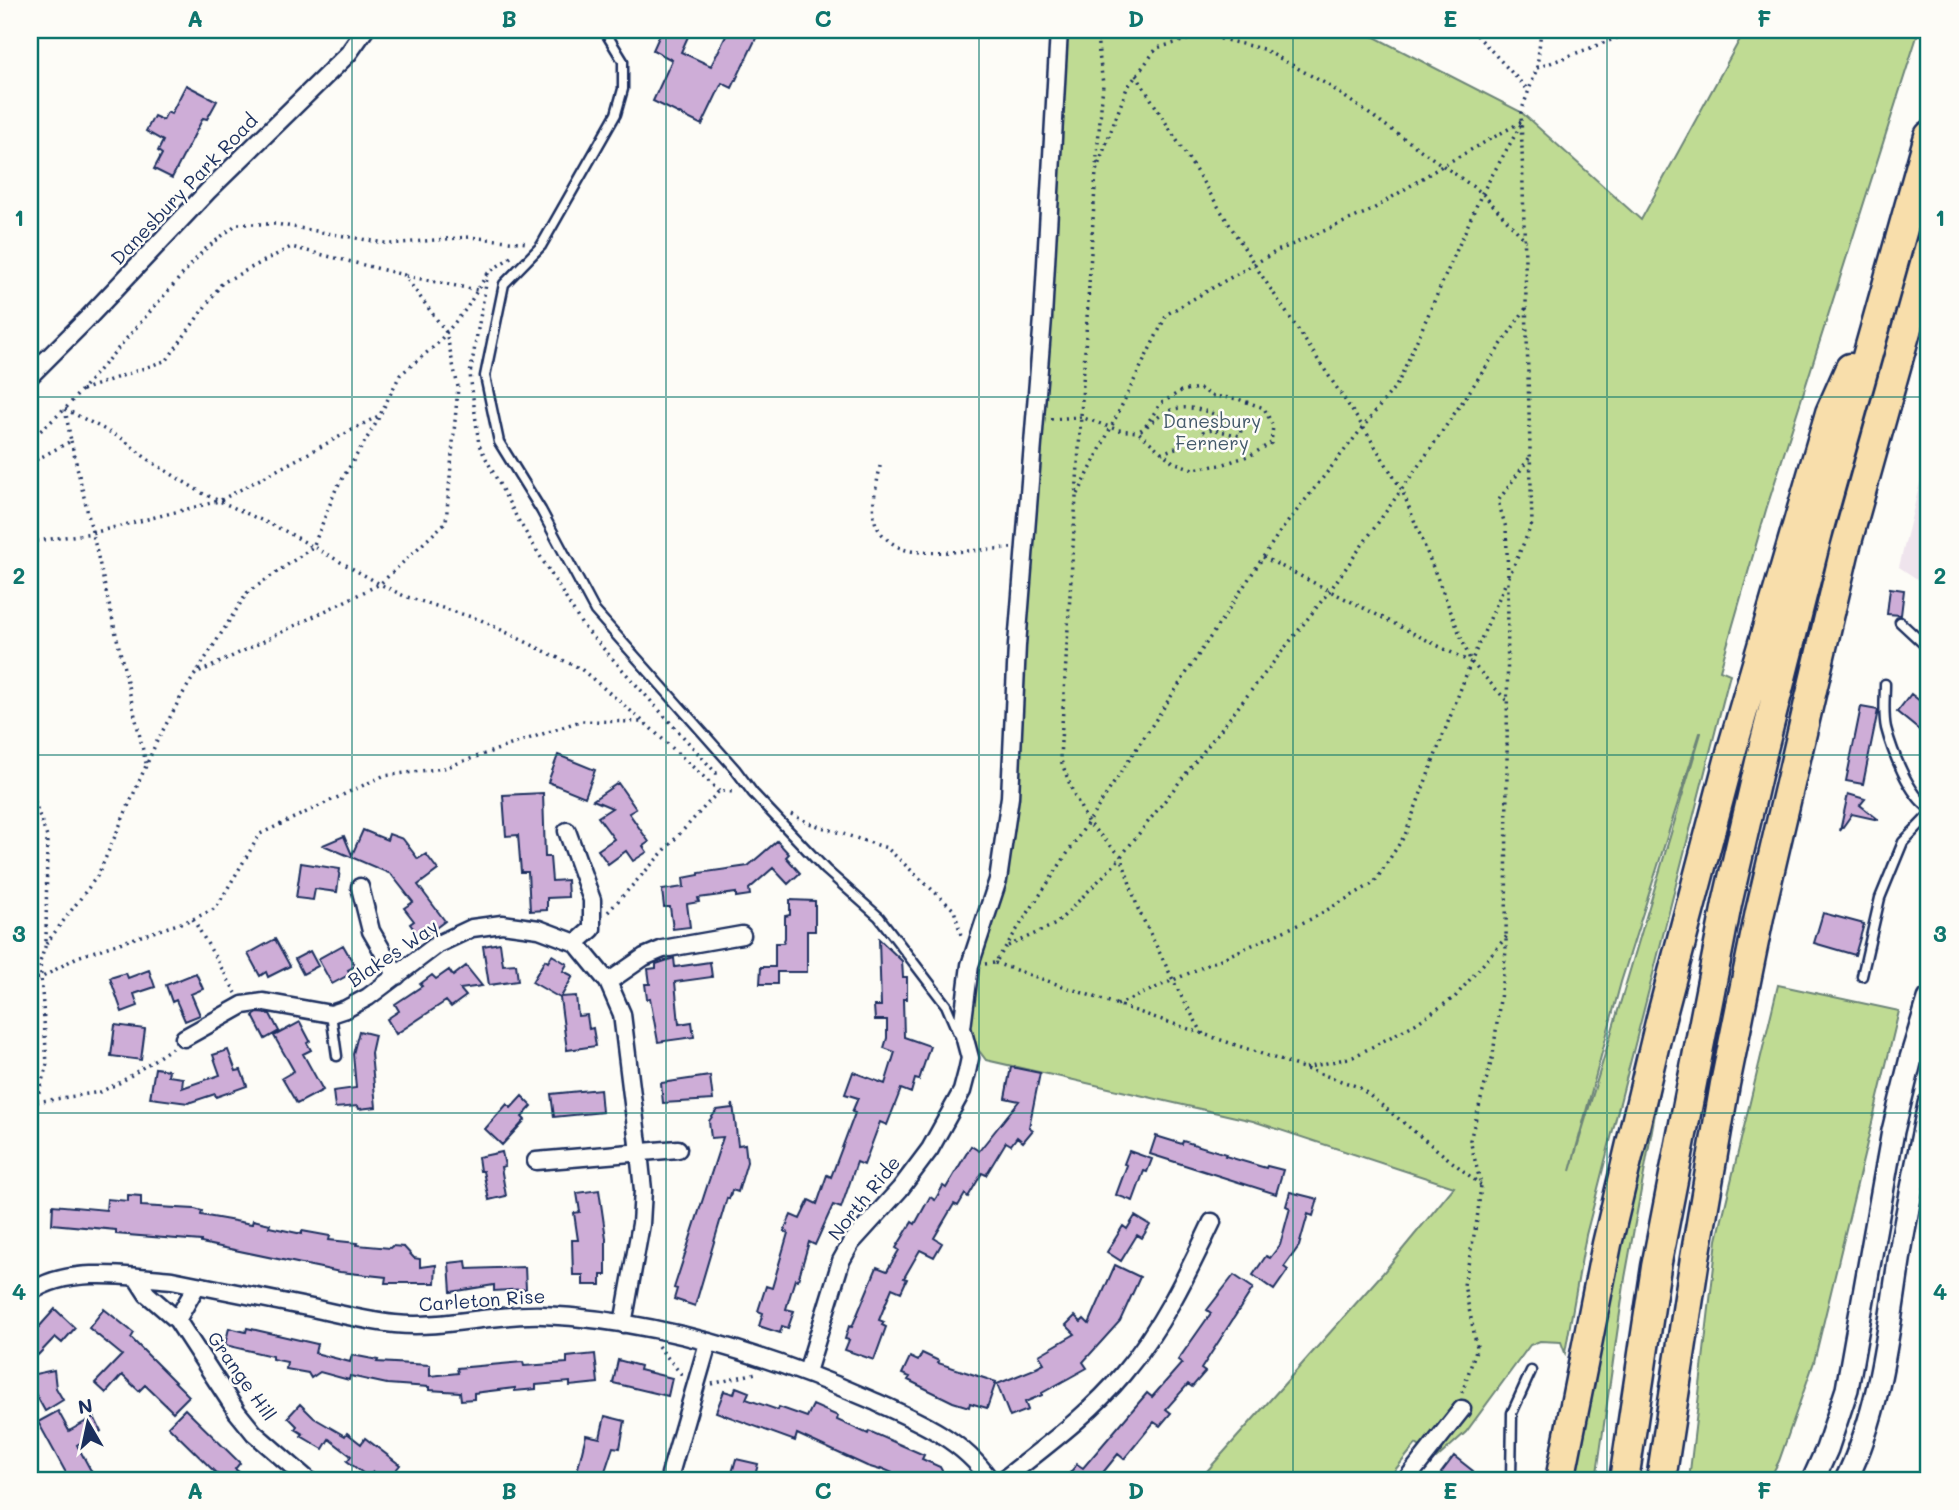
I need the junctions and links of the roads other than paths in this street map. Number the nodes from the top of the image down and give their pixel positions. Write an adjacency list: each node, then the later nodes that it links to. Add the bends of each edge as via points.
1 (365, 30): 7 (street, Danesbury Park Road, via 348,54)
2 (604, 30): 24 (lane, via 623,61 623,89 616,114 541,246 504,284 485,376 499,442 595,611 752,793 879,917 946,1004)
3 (1059, 30): 24 (street, via 1010,797 998,880 970,965 962,1028)
4 (1929, 136): 6 (highway)
5 (1929, 249): 47 (highway, via 1845,549 1760,912 1718,1125)
6 (1887, 286): 45 (highway, via 1830,413 1732,749 1606,1244); 46 (highway, via 1820,524 1727,904 1656,1267)
7 (30, 376)
8 (1900, 622): 9 (lane)
9 (1929, 649)
10 (1885, 684): 11 (lane, via 1886,726 1909,783)
11 (1929, 808)
12 (1929, 815): 18 (lane, via 1903,842 1880,898)
13 (567, 831): 16 (street, via 592,900 592,929)
14 (360, 887): 17 (street, via 371,931)
15 (742, 934): 19 (street, via 663,949)
16 (576, 943): 17 (street, Blakes Way, via 538,929 502,924 472,928 438,944); 19 (street)
17 (397, 976): 21 (street, Blakes Way, via 369,997)
18 (1862, 976)
19 (608, 982): 27 (street, via 622,1014)
20 (1929, 999): 48 (main road, via 1893,1132 1847,1390)
21 (331, 1014): 22 (street, via 264,1002 243,1005); 23 (lane)
22 (184, 1038)
23 (337, 1056)
24 (970, 1058): 37 (street, North Ride, via 962,1091 930,1149 841,1261)
25 (1929, 1104): 49 (main road, via 1877,1398)
26 (678, 1149): 27 (street)
27 (639, 1152): 28 (street); 34 (street, via 641,1224)
28 (536, 1161)
29 (1212, 1222): 42 (street, via 1181,1288 1123,1375)
30 (136, 1277): 31 (street, Carleton Rise); 32 (street, Carleton Rise, via 69,1277 51,1280); 33 (street, Grange Hill, via 147,1294)
31 (197, 1285): 33 (street); 34 (street, Carleton Rise, via 394,1324 435,1325 541,1315)
32 (30, 1293)
33 (177, 1320): 40 (street, Grange Hill, via 242,1419)
34 (623, 1324): 35 (street, Carleton Rise)
35 (708, 1343): 37 (street, Carleton Rise); 39 (street)
36 (1531, 1371): 44 (lane, via 1512,1413)
37 (807, 1372): 41 (street, Carleton Rise, via 932,1429 959,1446)
38 (1462, 1409): 43 (street)
39 (670, 1474)
40 (307, 1480)
41 (990, 1480)
42 (1003, 1480)
43 (1406, 1480)
44 (1511, 1480)
45 (1560, 1480)
46 (1624, 1480)
47 (1661, 1480)
48 (1813, 1480)
49 (1846, 1480)

